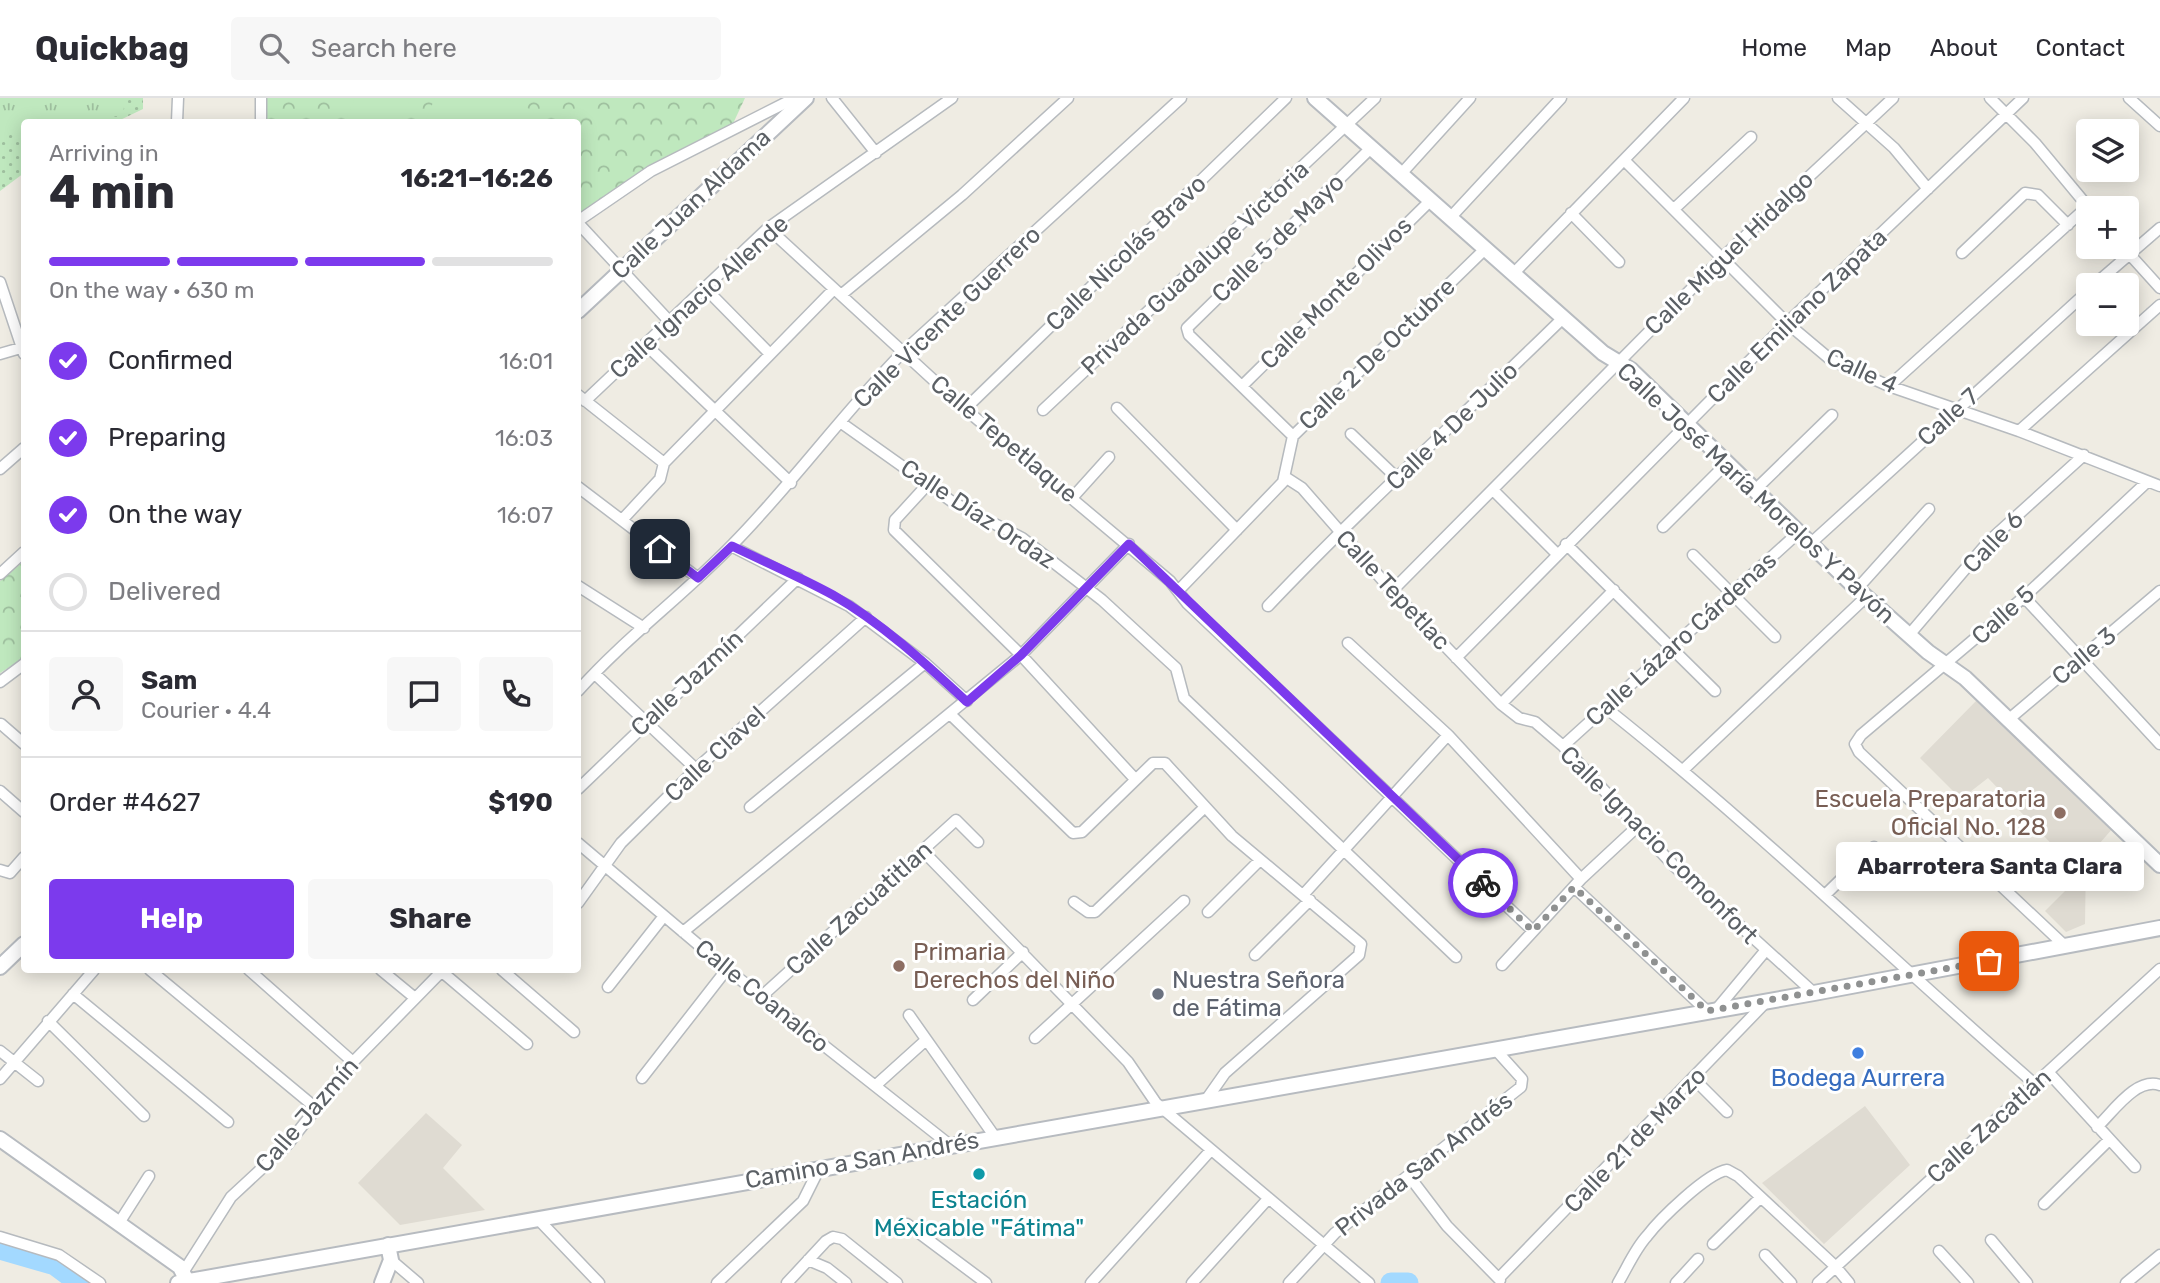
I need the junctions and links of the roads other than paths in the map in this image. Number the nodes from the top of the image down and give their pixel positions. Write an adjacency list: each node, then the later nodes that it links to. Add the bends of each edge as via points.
1 (178, 98): 21 (street)
2 (261, 98): 22 (street)
3 (795, 98): 38 (street, via 651,172)
4 (806, 98): 50 (main road, Calle Juan Aldama)
5 (832, 98): 28 (street)
6 (952, 98): 28 (street, Calle Ignacio Allende)
7 (1068, 98): 56 (street, via 962,195)
8 (1286, 98): 75 (street, Calle Nicolás Bravo)
9 (1315, 98): 24 (main road, Calle José María Morelos Y Pavón)
10 (1375, 98): 24 (street, Privada Guadalupe Victoria)
11 (1471, 98): 30 (street)
12 (1561, 98): 36 (street)
13 (1684, 98): 29 (street)
14 (1839, 98): 23 (street)
15 (1893, 98): 23 (street, Calle Miguel Hidalgo)
16 (1990, 98): 20 (street)
17 (2023, 98): 20 (street, Calle Emiliano Zapata)
18 (2129, 98): 25 (street)
19 (1177, 99): 66 (street, Calle Vicente Guerrero)
20 (2006, 114): 31 (street, Calle Emiliano Zapata); 32 (street)
21 (177, 119)
22 (261, 119)
23 (1867, 123): 31 (street); 46 (street, Calle Miguel Hidalgo)
24 (1346, 126): 27 (main road, Calle José María Morelos Y Pavón); 76 (street, Privada Guadalupe Victoria)
25 (2160, 126)
26 (1751, 137): 34 (street)
27 (1371, 148): 30 (main road, Calle José María Morelos Y Pavón); 70 (street, Calle 5 de Mayo, via 1187,328)
28 (876, 153): 41 (street, Calle Ignacio Allende)
29 (1624, 160): 34 (street, Calle 4); 35 (street)
30 (1401, 174): 33 (main road, Calle José María Morelos Y Pavón)
31 (1928, 189): 62 (street, Calle Emiliano Zapata)
32 (2078, 196)
33 (1430, 201): 36 (main road, Calle José María Morelos Y Pavón); 70 (street, Calle Monte Olivos)
34 (1674, 209): 46 (street, Calle 4)
35 (1571, 214): 49 (street); 52 (street)
36 (1450, 218): 44 (main road, Calle José María Morelos Y Pavón)
37 (2076, 218): 40 (street)
38 (581, 220)
39 (581, 225): 50 (street)
40 (2068, 225): 45 (street, via 2038,195 2025,193); 71 (street)
41 (768, 228): 54 (street, Calle Ignacio Allende); 56 (street, Calle Tepetlaque)
42 (2160, 228): 43 (street)
43 (2139, 242)
44 (1484, 250): 52 (main road, Calle José María Morelos Y Pavón); 83 (street, Calle 2 De Octubre)
45 (1962, 253)
46 (1723, 257): 62 (street, Calle 4); 69 (street, Calle Miguel Hidalgo)
47 (2118, 259): 51 (street)
48 (2134, 259): 55 (street)
49 (1619, 262)
50 (621, 270): 59 (main road, Calle Juan Aldama); 61 (street)
51 (2105, 273)
52 (1513, 274): 60 (main road, Calle José María Morelos Y Pavón)
53 (0, 282): 63 (street)
54 (705, 288): 61 (street, Calle Ignacio Allende); 68 (street)
55 (2160, 288)
56 (838, 292): 66 (street, Calle Tepetlaque); 68 (street)
57 (2076, 302): 74 (street, Calle 7)
58 (2160, 305): 81 (street)
59 (581, 308)
60 (1563, 318): 69 (main road, Calle José María Morelos Y Pavón); 91 (street, Calle 4 De Julio)
61 (670, 322): 64 (street, Calle Ignacio Allende)
62 (1787, 323): 71 (street, Calle 4, via 1831,360); 80 (street, Calle Emiliano Zapata)
63 (21, 342)
64 (645, 344): 72 (street, Calle Ignacio Allende); 77 (street)
65 (21, 350): 67 (street)
66 (903, 352): 75 (street, Calle Tepetlaque); 79 (street, Calle Vicente Guerrero)
67 (0, 354)
68 (770, 354): 77 (street)
69 (1618, 362): 80 (main road, Calle José María Morelos Y Pavón); 97 (street, Calle Miguel Hidalgo)
70 (1242, 386): 83 (street)
71 (1889, 386): 74 (street, Calle 4)
72 (581, 398): 87 (street)
73 (1117, 408): 103 (street)
74 (1956, 408): 81 (street, Calle 4); 108 (street, Calle 7)
75 (965, 409): 99 (street, Calle Tepetlaque)
76 (1043, 410)
77 (715, 411): 87 (street); 93 (street)
78 (1832, 415): 98 (street)
79 (840, 422): 93 (street, Calle Vicente Guerrero); 94 (street, Calle Díaz Ordaz)
80 (1686, 424): 88 (main road, Calle José María Morelos Y Pavón); 107 (street, Calle Emiliano Zapata)
81 (2019, 431): 85 (street, Calle 4)
82 (1352, 434): 91 (street)
83 (1293, 436): 90 (street, Calle 2 De Octubre)
84 (21, 452): 89 (street)
85 (2084, 455): 92 (street, Calle 4); 128 (street, Calle 6, via 1989,541)
86 (1109, 457): 99 (street)
87 (664, 463): 101 (street, via 660,479)
88 (1727, 463): 98 (main road, Calle José María Morelos Y Pavón); 102 (street)
89 (0, 469)
90 (1285, 477): 103 (street); 104 (street, Calle Tepetlac, via 1302,488)
91 (1398, 479): 104 (street, Calle 4 De Julio)
92 (2147, 482): 95 (street, Calle 4); 124 (street, Calle 5)
93 (791, 483): 109 (street, Calle Vicente Guerrero)
94 (928, 484): 117 (street, Calle Díaz Ordaz, via 972,513 1006,527); 132 (street, via 895,520 894,530)
95 (2160, 486)
96 (581, 489): 101 (street)
97 (1493, 490): 110 (street); 121 (street, Calle Miguel Hidalgo)
98 (1755, 490): 105 (main road, Calle José María Morelos Y Pavón)
99 (1073, 497): 106 (street, Calle Tepetlaque)
100 (1929, 509): 123 (street)
101 (622, 520): 114 (street)
102 (1663, 527)
103 (1237, 530): 119 (street)
104 (1338, 532): 121 (street, Calle Tepetlac); 125 (street, Calle 4 De Julio)
105 (1798, 533): 108 (main road, Calle José María Morelos Y Pavón); 122 (street, Calle Lázaro Cárdenas)
106 (1129, 544): 117 (street); 119 (street, Calle Tepetlaque)
107 (1566, 544): 110 (street, Calle Emiliano Zapata); 118 (street)
108 (1810, 544): 123 (main road, Calle José María Morelos Y Pavón)
109 (732, 546): 114 (street, Calle Vicente Guerrero); 115 (street)
110 (1557, 554): 133 (street, Calle Emiliano Zapata)
111 (21, 555): 113 (street)
112 (1693, 555): 122 (street)
113 (0, 574)
114 (698, 578): 127 (street, Calle Vicente Guerrero)
115 (798, 578): 126 (street); 147 (street, Calle Jazmín)
116 (581, 588): 127 (street)
117 (1087, 588): 132 (street); 165 (street, Calle Díaz Ordaz, via 1176,668 1184,698)
118 (1615, 590): 131 (street); 143 (street)
119 (1178, 591): 158 (street, Calle Tepetlaque)
120 (2160, 591): 134 (street, Calle 3)
121 (1392, 592): 133 (street, Calle Tepetlac)
122 (1731, 592): 129 (street); 131 (street, Calle Lázaro Cárdenas)
123 (1861, 593): 128 (main road, Calle José María Morelos Y Pavón); 154 (street)
124 (2024, 597): 134 (street); 136 (street, Calle 5)
125 (1268, 606)
126 (866, 617): 135 (street); 153 (street, Calle Clavel)
127 (644, 628): 138 (street, Calle Vicente Guerrero)
128 (1909, 635): 136 (main road, Calle José María Morelos Y Pavón)
129 (1775, 637)
130 (1348, 643): 149 (street)
131 (1670, 647): 141 (street); 144 (street, Calle Lázaro Cárdenas)
132 (1021, 655): 142 (street); 155 (street)
133 (1456, 658): 143 (street, Calle Tepetlac)
134 (2081, 660): 146 (street, Calle 3); 151 (street)
135 (925, 663): 142 (street); 159 (street)
136 (1946, 664): 146 (main road, Calle José María Morelos Y Pavón); 184 (street, Calle 5, via 1855,744)
137 (21, 666): 139 (street)
138 (595, 674): 140 (street, Calle Vicente Guerrero); 147 (street)
139 (0, 682)
140 (581, 684)
141 (1716, 691)
142 (967, 702): 145 (street)
143 (1501, 704): 152 (street, Calle Ignacio Comonfort, via 1519,718 1535,722)
144 (1606, 708): 152 (street, Calle Lázaro Cárdenas); 154 (street)
145 (951, 715): 155 (street, via 1073,833 1082,832); 183 (street)
146 (2008, 720): 170 (main road, Calle José María Morelos Y Pavón)
147 (645, 721): 153 (street); 156 (street, Calle Jazmín)
148 (1, 724): 150 (street)
149 (1448, 735): 158 (street); 173 (street)
150 (21, 740)
151 (2160, 744)
152 (1563, 746): 162 (street, Calle Ignacio Comonfort)
153 (696, 769): 171 (street, Calle Clavel)
154 (1683, 770): 174 (street)
155 (1135, 779): 160 (street, via 1162,761)
156 (581, 786)
157 (0, 791): 161 (street)
158 (1392, 796): 165 (street); 182 (street, Calle Tepetlaque)
159 (750, 807)
160 (1204, 807): 169 (street); 178 (street, via 1095,912)
161 (21, 809)
162 (1638, 825): 173 (street); 186 (street, Calle Ignacio Comonfort)
163 (978, 842): 167 (street, Calle Zacuatitlan, via 956,820)
164 (581, 846): 171 (street, Calle Coanalco)
165 (1343, 847): 175 (street); 189 (street, Calle Díaz Ordaz)
166 (1874, 847): 174 (street)
167 (923, 851): 187 (street); 207 (street, Calle Zacuatitlan)
168 (21, 859): 172 (street)
169 (1260, 860): 175 (street); 179 (street)
170 (2160, 865)
171 (604, 866): 176 (street, Calle Clavel); 180 (street, Calle Coanalco)
172 (3, 872)
173 (1578, 883): 182 (street); 212 (street)
174 (1826, 894): 202 (street)
175 (1306, 898): 188 (street); 231 (street, via 1358,940 1359,955 1226,1073)
176 (581, 899)
177 (1184, 901): 211 (street)
178 (1074, 902)
179 (1208, 912)
180 (664, 916): 183 (street, Calle Coanalco); 204 (street)
181 (2160, 928): 184 (main road, Camino a San Andrés)
182 (1533, 931): 190 (street)
183 (683, 932): 192 (street, Calle Coanalco)
184 (2065, 946): 202 (main road, Camino a San Andrés)
185 (21, 947): 191 (main road)
186 (1766, 950): 205 (street, Calle Ignacio Comonfort); 212 (street)
187 (1023, 951): 209 (street); 211 (street)
188 (1255, 955)
189 (1456, 957)
190 (1502, 965)
191 (0, 967)
192 (727, 969): 207 (street, Calle Coanalco); 224 (street)
193 (2160, 969): 223 (street, Calle Zacatlán)
194 (91, 973): 206 (street)
195 (154, 973): 232 (street)
196 (252, 973): 222 (street)
197 (385, 973): 208 (street)
198 (439, 973): 208 (street, Calle Jazmín)
199 (445, 973): 218 (street)
200 (505, 973): 203 (street)
201 (517, 973): 203 (street)
202 (1913, 975): 205 (main road, Camino a San Andrés); 228 (street)
203 (512, 979): 215 (street)
204 (608, 987)
205 (1814, 993): 210 (main road, Camino a San Andrés)
206 (73, 994): 214 (street); 236 (street)
207 (762, 996): 230 (street, Calle Coanalco)
208 (415, 998): 222 (street, Calle Jazmín)
209 (973, 1000)
210 (1768, 1001): 212 (main road, Camino a San Andrés); 226 (street, Calle 21 de Marzo)
211 (1073, 1003): 216 (street); 233 (street, via 1128,1062)
212 (1711, 1010): 219 (main road, Camino a San Andrés)
213 (909, 1015): 217 (street)
214 (48, 1021): 221 (street); 235 (street)
215 (574, 1032)
216 (1035, 1038)
217 (926, 1040): 230 (street); 238 (street)
218 (527, 1044)
219 (1495, 1049): 231 (main road, Camino a San Andrés); 246 (street, Privada San Andrés, via 1523,1083)
220 (0, 1051): 221 (street)
221 (13, 1062): 225 (street); 227 (street)
222 (353, 1062): 232 (street, Calle Jazmín)
223 (2049, 1073): 228 (street, Calle Zacatlán); 237 (street)
224 (642, 1078)
225 (0, 1079)
226 (1695, 1079): 234 (street); 267 (street, Calle 21 de Marzo)
227 (38, 1081)
228 (2036, 1085): 264 (street, Calle Zacatlán)
229 (2160, 1085): 237 (street, via 2141,1085)
230 (875, 1086): 241 (street, Calle Coanalco)
231 (1206, 1100): 233 (main road, Camino a San Andrés)
232 (316, 1108): 266 (street, Calle Jazmín, via 288,1144 231,1197)
233 (1161, 1108): 238 (main road, Camino a San Andrés); 242 (street)
234 (1727, 1112)
235 (144, 1116)
236 (228, 1122)
237 (2097, 1127): 240 (street)
238 (995, 1137): 241 (main road, Camino a San Andrés)
239 (0, 1139): 251 (main road)
240 (2109, 1141): 244 (street); 249 (street)
241 (950, 1145): 243 (main road, Camino a San Andrés)
242 (1211, 1150): 248 (street); 277 (street)
243 (820, 1167): 250 (main road, Camino a San Andrés); 272 (street, via 803,1201)
244 (2134, 1167)
245 (149, 1176): 251 (street)
246 (1409, 1176): 255 (street, Privada San Andrés); 267 (street, via 1452,1232)
247 (1760, 1198): 256 (street); 264 (street); 281 (street, via 1738,1176 1727,1170 1716,1174 1647,1235)
248 (1267, 1200): 255 (street); 278 (street)
249 (2044, 1204)
250 (536, 1217): 257 (main road, Camino a San Andrés); 271 (street)
251 (119, 1223): 266 (main road)
252 (907, 1224): 276 (street)
253 (0, 1237): 268 (street, via 59,1255)
254 (1991, 1240): 287 (street)
255 (1324, 1244): 279 (street, Privada San Andrés); 280 (street)
256 (1713, 1244)
257 (388, 1245): 262 (main road); 266 (main road, Camino a San Andrés)
258 (1939, 1251): 286 (street)
259 (1765, 1255): 283 (street)
260 (2160, 1255): 265 (street)
261 (1698, 1259): 282 (street)
262 (391, 1260): 269 (main road); 270 (street)
263 (808, 1261): 273 (street); 274 (street); 275 (street, via 826,1241 837,1238)
264 (1835, 1266): 284 (street, Calle Zacatlán); 285 (street)
265 (2146, 1268): 288 (street); 289 (street)
266 (183, 1279)
267 (1500, 1280)
268 (100, 1283)
269 (382, 1283)
270 (418, 1283)
271 (599, 1283)
272 (717, 1283)
273 (788, 1283)
274 (846, 1283)
275 (897, 1283)
276 (986, 1283)
277 (1091, 1283)
278 (1192, 1283)
279 (1289, 1283)
280 (1369, 1283)
281 (1618, 1283)
282 (1676, 1283)
283 (1791, 1283)
284 (1818, 1283)
285 (1849, 1283)
286 (1968, 1283)
287 (2027, 1283)
288 (2126, 1283)
289 (2147, 1283)

